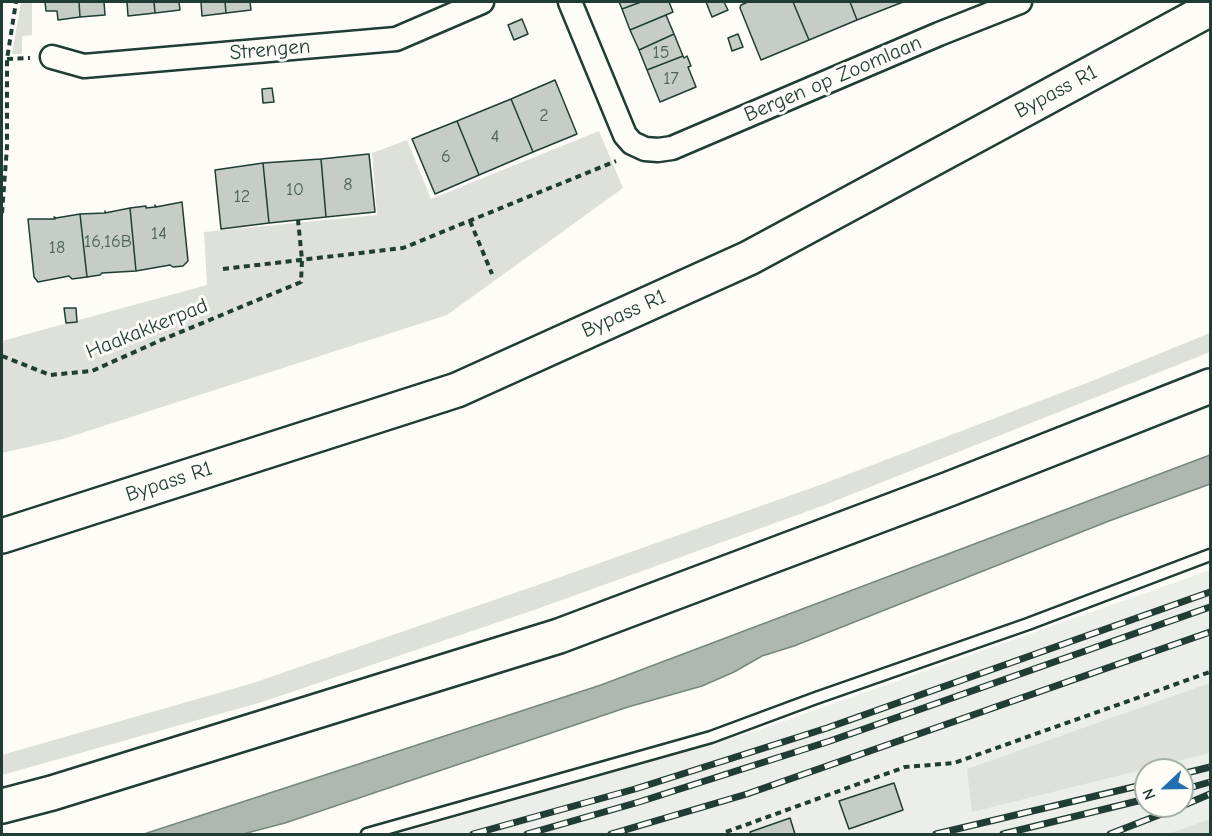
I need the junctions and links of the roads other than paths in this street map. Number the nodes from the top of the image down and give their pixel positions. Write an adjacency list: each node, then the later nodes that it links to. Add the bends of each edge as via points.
1 (482, 2): 5 (street, Strengen, via 396,39 84,66)
2 (570, 2): 3 (street, Bergen op Zoomlaan, via 625,135 645,149 658,150 672,148)
3 (1020, 2)
4 (1210, 9): 7 (highway, Bypass R1, via 749,258 458,390)
5 (52, 57)
6 (1210, 386): 9 (highway, via 559,636 52,794)
7 (2, 536)
8 (1210, 555): 10 (lane, via 711,737)
9 (2, 806)
10 (368, 834)

